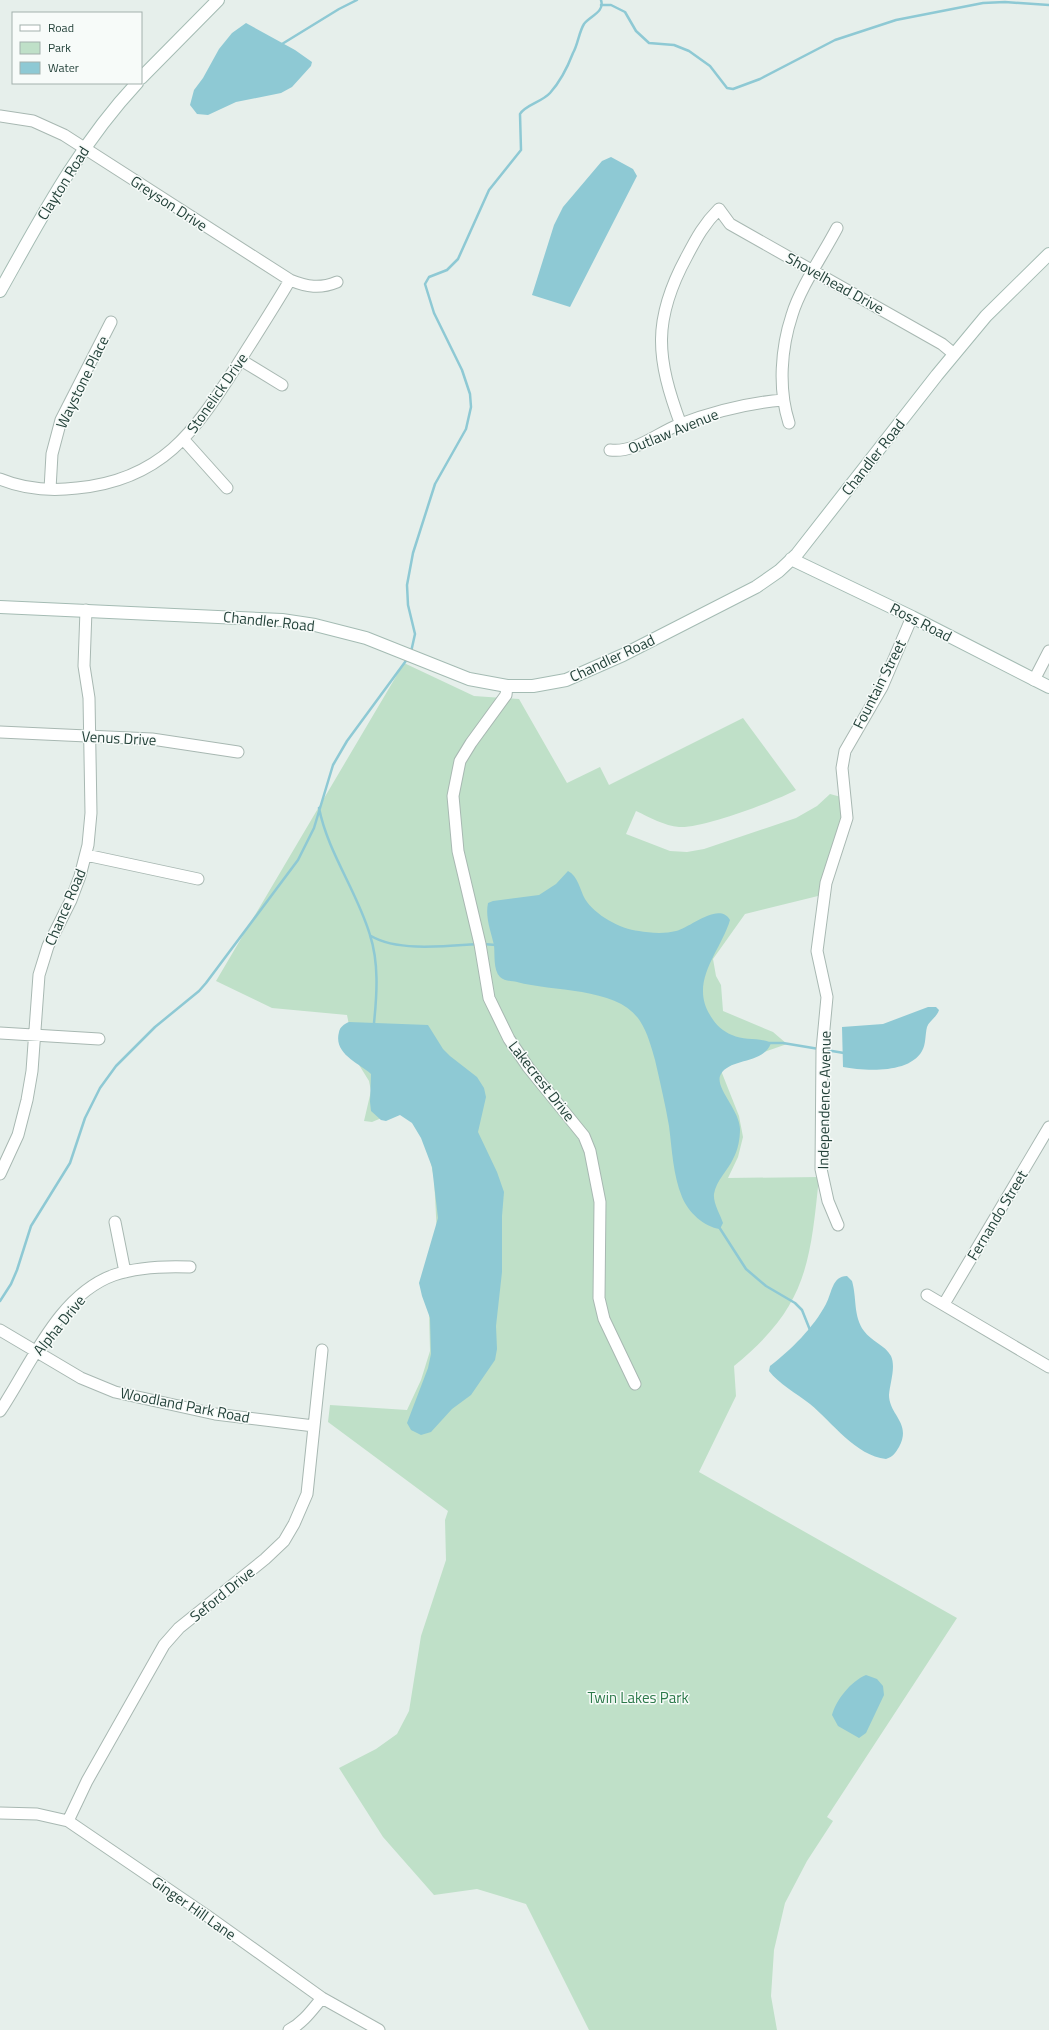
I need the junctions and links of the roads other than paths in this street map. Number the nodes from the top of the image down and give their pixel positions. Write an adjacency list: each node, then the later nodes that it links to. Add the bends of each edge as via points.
1 (218, 0): 2 (street)
2 (142, 77)
3 (135, 84): 5 (street, Clayton Road)
4 (0, 116): 5 (street, Greyson Drive, via 33,121)
5 (85, 147): 9 (street, Greyson Drive, via 135,182); 11 (street, Clayton Road)
6 (837, 228): 8 (street)
7 (1049, 254): 13 (street, Chandler Road, via 986,316)
8 (814, 272): 13 (street, Shovelhead Drive, via 942,344); 16 (street, via 792,313 785,340); 18 (street, Shovelhead Drive, via 730,224 719,209 702,227 673,280 664,309 661,342 664,370)
9 (290, 280): 10 (street, Greyson Drive, via 310,287); 14 (street, Stonelick Drive)
10 (337, 282)
11 (0, 291)
12 (111, 322): 23 (street, Waystone Place, via 61,420 54,444)
13 (954, 354): 24 (street, Chandler Road, via 828,516)
14 (241, 360): 15 (street); 19 (street, Stonelick Drive, via 210,408)
15 (282, 384)
16 (783, 400): 17 (street); 18 (street, Outlaw Avenue, via 728,409)
17 (790, 422)
18 (681, 425): 20 (street, Outlaw Avenue, via 628,450)
19 (184, 440): 22 (street); 23 (street, Stonelick Drive, via 164,457 126,477 99,486)
20 (610, 450)
21 (0, 479): 23 (street, Stonelick Drive, via 24,486)
22 (227, 488)
23 (50, 489)
24 (791, 559): 27 (street, Ross Road); 30 (street, Chandler Road, via 756,587 578,676 533,686)
25 (0, 607): 26 (street, Chandler Road)
26 (86, 610): 30 (street, Chandler Road, via 260,618 315,625 381,643 469,680); 33 (street, Chance Road, via 84,666 89,698)
27 (912, 617): 29 (street, Ross Road); 34 (street, Fountain Street, via 882,687)
28 (1049, 651): 29 (street)
29 (1034, 680): 31 (street, Ross Road)
30 (507, 686): 53 (street, Lakecrest Drive, via 506,695 464,753 457,773 453,796 458,851 480,944 489,998 509,1039 528,1067 584,1136 590,1151 600,1202 599,1298 604,1319)
31 (1049, 687)
32 (0, 732): 33 (street, Venus Drive)
33 (90, 736): 35 (street, Venus Drive, via 166,740); 36 (street, Chance Road, via 91,813)
34 (845, 751): 44 (street, Independence Avenue, via 842,768 847,818 826,883 817,951 827,997 822,1050 821,1169 828,1201)
35 (238, 752)
36 (86, 855): 37 (street); 39 (street, Chance Road, via 75,890 51,938 39,975)
37 (198, 879)
38 (0, 1033): 39 (street)
39 (34, 1035): 40 (street); 42 (street, Chance Road, via 32,1071 25,1112 18,1135)
40 (99, 1039)
41 (1049, 1127): 48 (street, Fernando Street)
42 (1, 1168)
43 (115, 1222): 46 (street)
44 (838, 1225)
45 (190, 1267): 46 (street, Alpha Drive, via 162,1266)
46 (126, 1272): 51 (street, Alpha Drive, via 106,1279 79,1295)
47 (927, 1295): 48 (street)
48 (944, 1304): 52 (street)
49 (0, 1330): 51 (street, Woodland Park Road)
50 (322, 1350): 55 (street, Seford Drive)
51 (36, 1352): 54 (street, Alpha Drive); 55 (street, Woodland Park Road, via 82,1378 115,1392 215,1414)
52 (1049, 1367)
53 (635, 1384)
54 (0, 1411)
55 (314, 1426): 57 (street, Seford Drive, via 307,1494 302,1509 284,1541 179,1628 164,1645 87,1781)
56 (0, 1813): 57 (street, Ginger Hill Lane, via 37,1814)
57 (68, 1821): 58 (street, Ginger Hill Lane)
58 (322, 1998): 59 (street, via 309,2015); 60 (street, Ginger Hill Lane)
59 (289, 2030)
60 (379, 2030)

